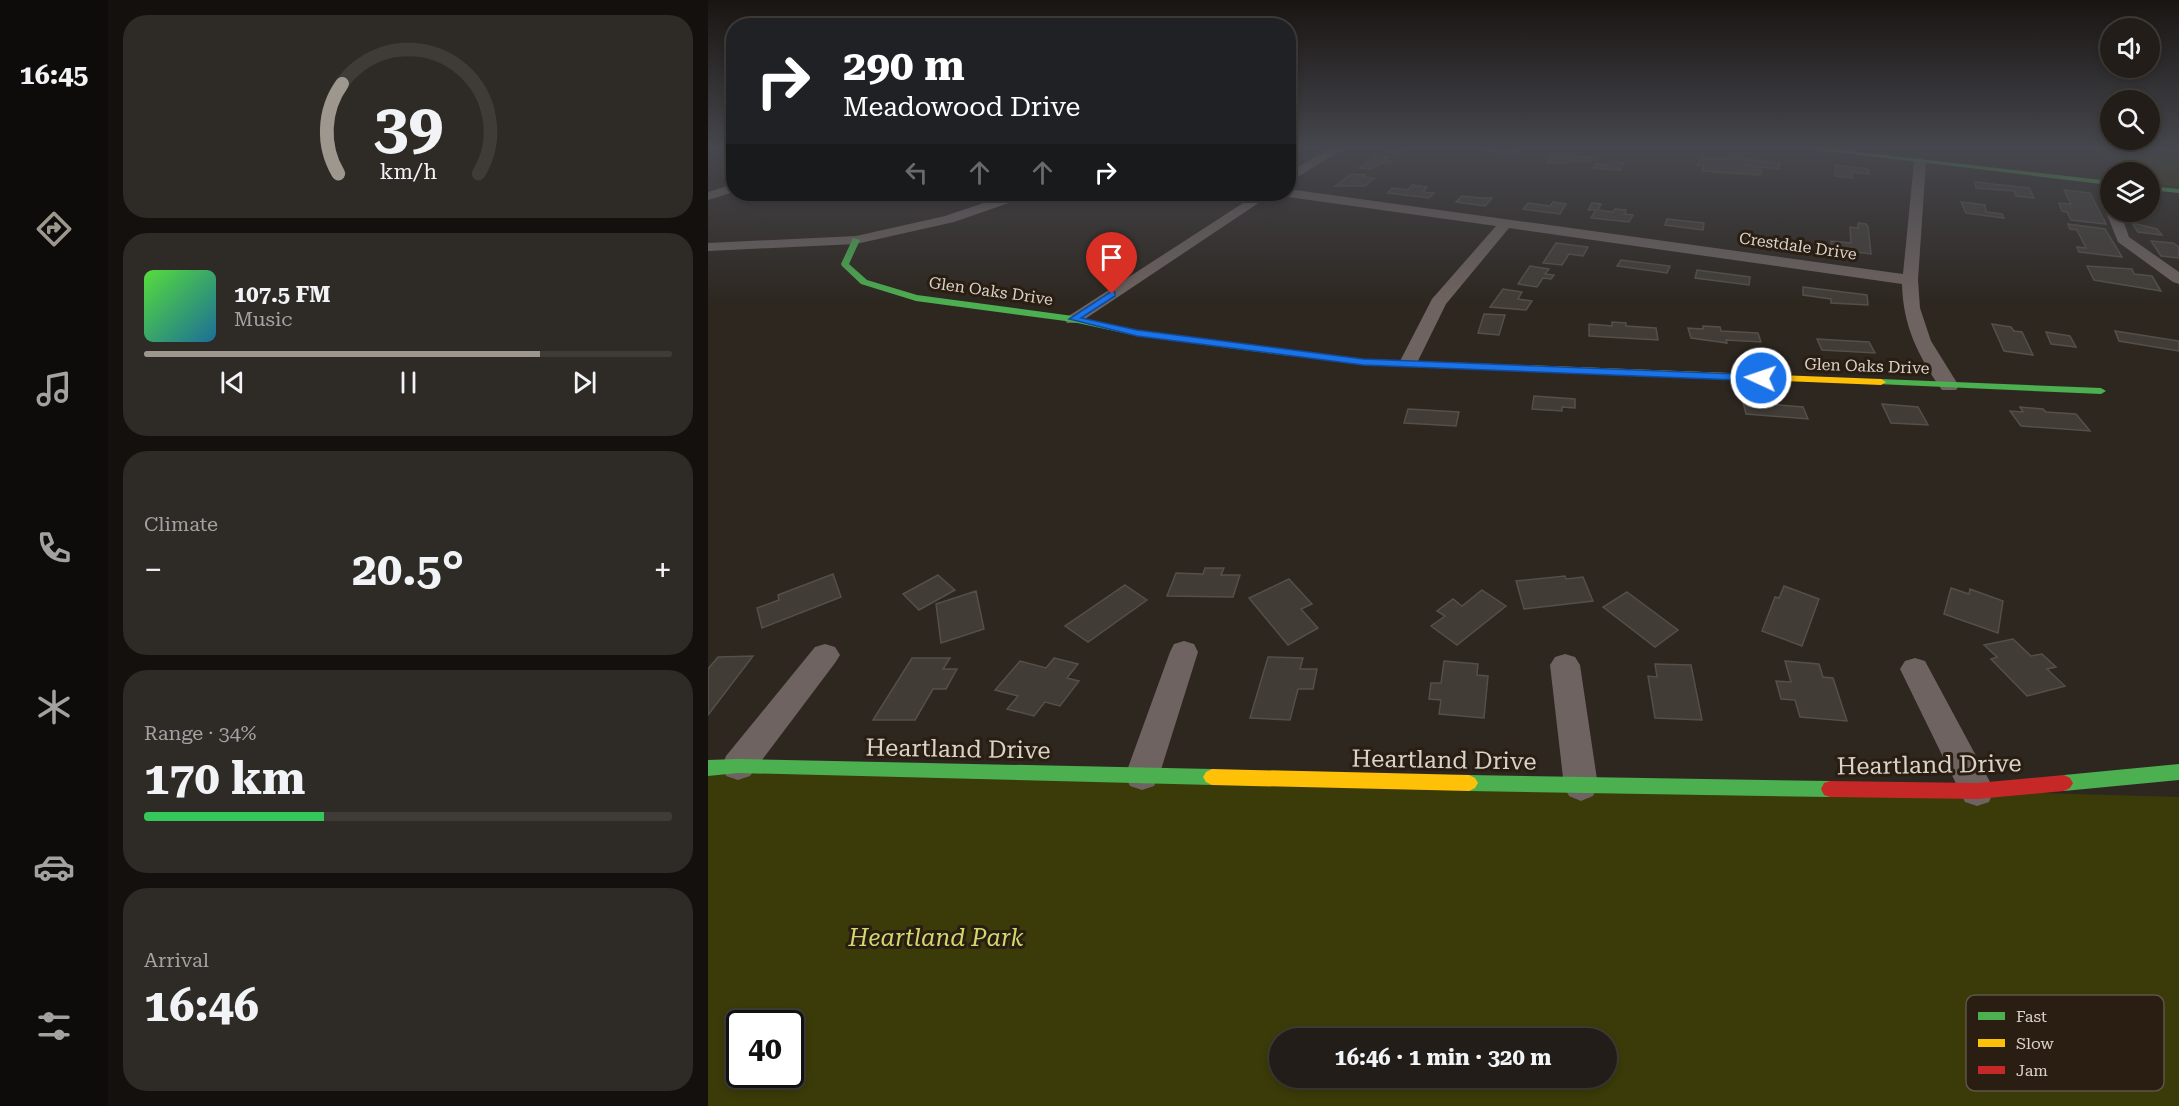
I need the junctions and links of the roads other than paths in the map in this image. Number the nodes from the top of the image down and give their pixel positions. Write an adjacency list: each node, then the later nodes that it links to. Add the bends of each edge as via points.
1 (1335, 200): 6 (street, Crestdale Drive)
2 (1917, 200): 12 (street)
3 (1001, 201): 7 (street, via 949,219)
4 (1254, 201): 13 (street)
5 (2117, 222): 9 (street, via 2123,239)
6 (1506, 224): 12 (street, Crestdale Drive); 14 (street, via 1438,303)
7 (856, 240): 8 (street); 13 (street, Glen Oaks Drive, via 845,264 864,282 916,297)
8 (708, 247)
9 (2160, 266): 10 (street); 11 (street)
10 (2179, 268)
11 (2179, 279)
12 (1910, 280): 15 (street, via 1911,308 1922,341)
13 (1074, 319): 14 (street, Glen Oaks Drive, via 1137,333 1268,351)
14 (1408, 363): 15 (street, Glen Oaks Drive)
15 (1949, 386): 16 (street, Glen Oaks Drive)
16 (2100, 391)
17 (1184, 652): 23 (street)
18 (825, 655): 21 (street)
19 (1565, 665): 24 (street)
20 (1915, 669): 25 (street)
21 (723, 767): 23 (street, Heartland Drive)
22 (2179, 772): 25 (street, Heartland Drive)
23 (1142, 776): 24 (street, Heartland Drive)
24 (1581, 786): 25 (street, Heartland Drive)
25 (1977, 791)

